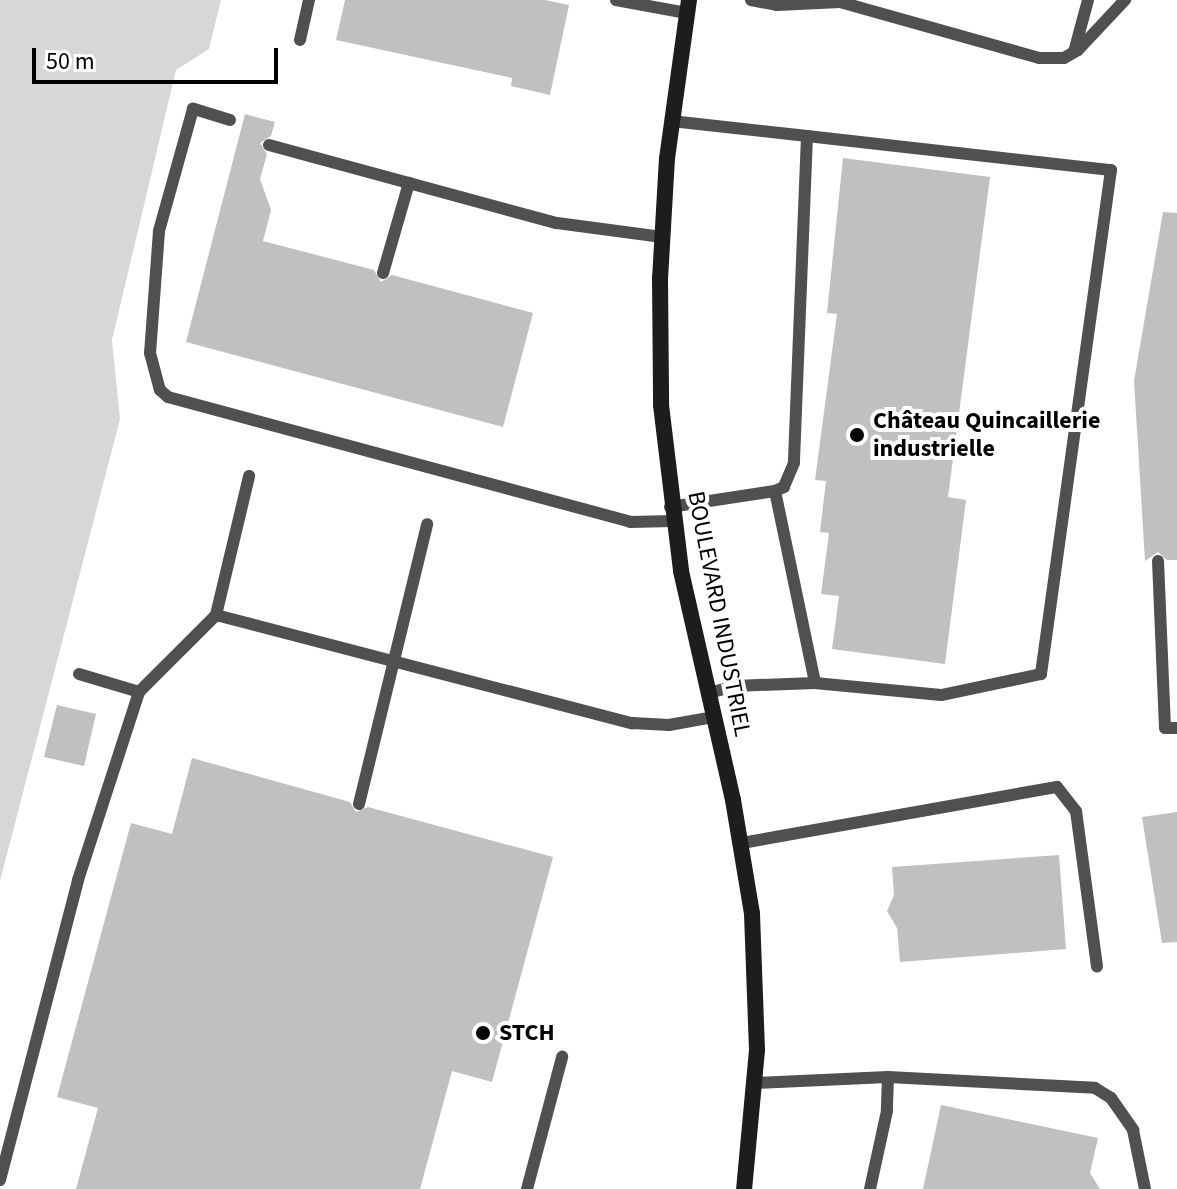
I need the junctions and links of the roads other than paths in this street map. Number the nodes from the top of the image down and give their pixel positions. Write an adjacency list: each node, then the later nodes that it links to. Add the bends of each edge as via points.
1 (309, 0): 7 (lane)
2 (616, 0): 6 (lane)
3 (751, 0): 8 (lane, via 777,5 840,2 1039,58)
4 (1088, 0): 8 (lane)
5 (1125, 0): 8 (lane)
6 (688, 7): 10 (street, BOULEVARD INDUSTRIEL)
7 (300, 40)
8 (1074, 52)
9 (230, 120): 18 (lane, via 193,109 159,231 150,353 160,390 168,397 615,519 644,525)
10 (671, 121): 11 (lane); 14 (street, BOULEVARD INDUSTRIEL)
11 (807, 136): 17 (lane, via 794,463 784,487); 24 (lane, via 1111,170 1041,674 941,695)
12 (269, 145): 13 (lane)
13 (409, 183): 14 (lane, via 557,223); 15 (lane)
14 (662, 237): 18 (street, BOULEVARD INDUSTRIEL, via 660,358)
15 (383, 273)
16 (249, 476): 21 (lane)
17 (775, 491): 18 (lane); 24 (lane)
18 (672, 514): 26 (street, BOULEVARD INDUSTRIEL)
19 (427, 524): 22 (lane)
20 (1158, 561): 28 (lane, via 1165,728)
21 (216, 615): 22 (lane); 25 (lane)
22 (394, 662): 27 (lane, via 632,723 669,725); 29 (lane)
23 (79, 674): 25 (lane)
24 (815, 683): 26 (lane, via 735,686)
25 (139, 692): 35 (lane, via 78,880)
26 (709, 693): 27 (street, BOULEVARD INDUSTRIEL)
27 (714, 717): 30 (street, BOULEVARD INDUSTRIEL)
28 (1177, 728)
29 (359, 804)
30 (742, 843): 31 (lane, via 1057,787 1076,811); 34 (street, BOULEVARD INDUSTRIEL, via 756,975)
31 (1097, 967)
32 (562, 1057): 36 (lane)
33 (888, 1077): 34 (lane); 38 (lane, via 887,1111); 39 (lane, via 1095,1088 1111,1098 1133,1130)
34 (755, 1083): 37 (street, BOULEVARD INDUSTRIEL)
35 (0, 1180)
36 (527, 1189)
37 (744, 1189)
38 (870, 1189)
39 (1145, 1189)

